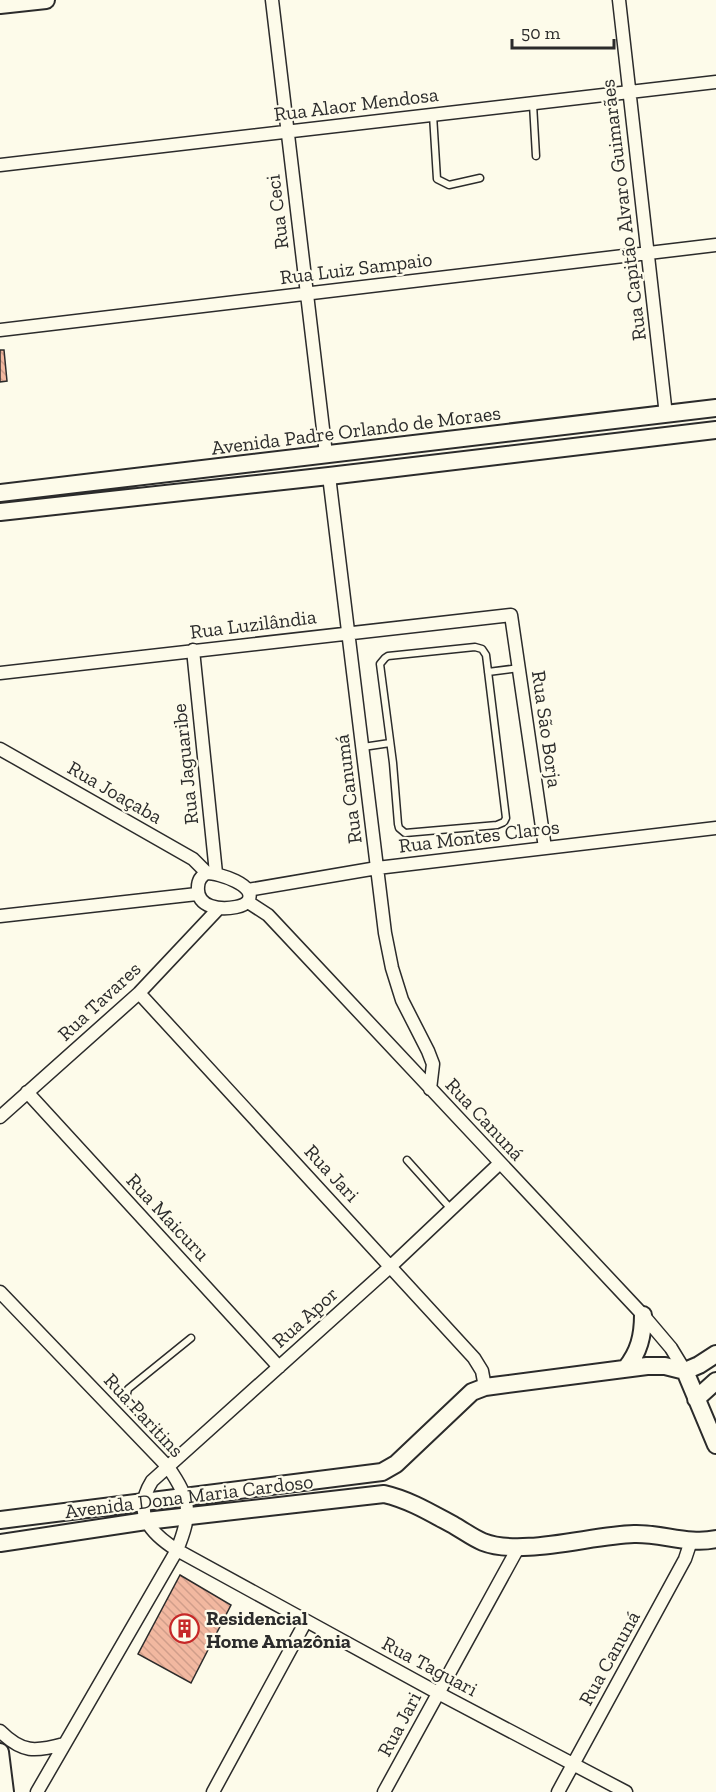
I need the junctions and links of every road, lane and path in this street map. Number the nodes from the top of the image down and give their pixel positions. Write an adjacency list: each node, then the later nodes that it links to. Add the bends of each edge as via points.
1 (46, 0): 4 (street)
2 (272, 0): 9 (street, Rua Ceci)
3 (619, 0): 6 (street, Rua Capitão Alvaro Guimarães)
4 (0, 5)
5 (716, 82): 6 (street, Rua Alaor Mendosa)
6 (629, 92): 7 (street, Rua Alaor Mendosa); 14 (street, Rua Capitão Alvaro Guimarães)
7 (533, 103): 8 (street, Rua Alaor Mendosa); 10 (lane)
8 (432, 115): 9 (street, Rua Alaor Mendosa); 12 (lane, via 437,179 449,185)
9 (288, 132): 11 (street, Rua Alaor Mendosa); 15 (street, Rua Ceci)
10 (536, 156)
11 (0, 165)
12 (480, 178)
13 (716, 245): 14 (street, Rua Luiz Sampaio)
14 (648, 253): 15 (street, Rua Luiz Sampaio); 18 (street, Rua Capitão Alvaro Guimarães)
15 (307, 294): 16 (street, Rua Luiz Sampaio); 20 (street, Rua Ceci)
16 (0, 330)
17 (716, 408): 18 (street, Avenida Padre Orlando de Moraes)
18 (666, 415): 20 (street, Avenida Padre Orlando de Moraes)
19 (716, 430): 21 (street, Avenida Padre Orlando de Moraes)
20 (326, 454): 22 (street, Avenida Padre Orlando de Moraes)
21 (329, 476): 23 (street, Avenida Padre Orlando de Moraes); 25 (street, Rua Canumá)
22 (0, 493)
23 (0, 512)
24 (511, 615): 25 (street, Rua Luzilândia); 27 (street, Rua São Borja)
25 (350, 632): 26 (street, Rua Luzilândia); 31 (street, Rua Canumá)
26 (193, 650): 29 (street, Rua Luzilândia); 36 (street, Rua Jaguaribe)
27 (519, 668): 28 (lane); 34 (street, Rua São Borja)
28 (488, 672): 30 (lane, via 484,652 478,647 382,660); 30 (lane, via 504,822 401,831)
29 (0, 673)
30 (390, 743): 31 (lane)
31 (363, 747): 35 (street, Rua Canumá)
32 (0, 749): 36 (street, Rua Joaçaba)
33 (716, 828): 34 (street, Rua Montes Claros)
34 (545, 848): 35 (street, Rua Montes Claros)
35 (377, 868): 38 (street, Rua Montes Claros); 42 (street, Rua Canumá, via 392,968 402,1000 433,1064)
36 (212, 873): 37 (street, via 203,875); 38 (street, via 235,881)
37 (197, 894): 39 (street, via 202,902); 40 (street)
38 (248, 896): 39 (street, via 238,907); 42 (street, Rua Canuná)
39 (219, 908): 41 (street, Rua Tavares)
40 (0, 916)
41 (139, 993): 43 (street, Rua Tavares); 48 (street, Rua Jari)
42 (429, 1089): 46 (street, Rua Canuná)
43 (27, 1092): 44 (street, Rua Tavares); 53 (street, Rua Maicuru)
44 (0, 1117)
45 (407, 1160): 47 (lane)
46 (500, 1163): 47 (street, Rua Apor); 50 (street, Rua Canuná)
47 (452, 1209): 48 (street, Rua Apor)
48 (391, 1266): 53 (street, Rua Apor); 57 (street, Rua Jari, via 474,1358)
49 (0, 1292): 61 (street, Rua Paritins)
50 (643, 1315): 54 (street, via 642,1341); 55 (street, Rua Canuná)
51 (191, 1338): 60 (lane, via 126,1393 128,1401)
52 (716, 1354): 55 (street)
53 (279, 1367): 60 (street, Rua Apor)
54 (626, 1368): 55 (street, via 647,1366); 57 (street)
55 (685, 1371): 58 (street)
56 (716, 1381): 58 (street)
57 (485, 1387): 62 (street, Avenida Dona Maria Cardoso, via 472,1392 396,1464 382,1472)
58 (696, 1399): 59 (street)
59 (714, 1436)
60 (178, 1459): 61 (street, Rua Apor)
61 (168, 1467): 62 (street, Rua Paritins); 63 (street, Rua Apor, via 152,1481)
62 (185, 1497): 63 (street, Avenida Dona Maria Cardoso); 64 (street, Rua Paritins)
63 (143, 1502): 65 (street, Avenida Dona Maria Cardoso); 66 (street)
64 (188, 1517): 66 (street, Avenida Dona Maria Cardoso); 70 (street, Avenida Dona Maria Cardoso, via 384,1494 420,1506 482,1542); 71 (street, Rua Paritins)
65 (0, 1520)
66 (146, 1521): 69 (street, Avenida Dona Maria Cardoso); 71 (street, Rua Taguari, via 152,1532)
67 (716, 1539): 68 (street)
68 (691, 1540): 70 (street, via 633,1534); 77 (street, Rua Canuná, via 685,1559)
69 (0, 1543)
70 (518, 1548): 73 (street, Rua Jari)
71 (177, 1550): 72 (street, Rua Taguari); 75 (street, Rua Paritins)
72 (306, 1621): 73 (street, Rua Taguari); 80 (street)
73 (438, 1693): 77 (street, Rua Taguari); 81 (street, Rua Jari)
74 (0, 1731): 75 (street, via 22,1748 40,1750)
75 (64, 1744): 79 (street, Rua Paritins)
76 (0, 1752): 78 (street)
77 (574, 1763): 82 (street, Rua Canuná); 83 (street, Rua Taguari)
78 (5, 1792)
79 (37, 1792)
80 (213, 1792)
81 (384, 1792)
82 (558, 1792)
83 (626, 1792)

